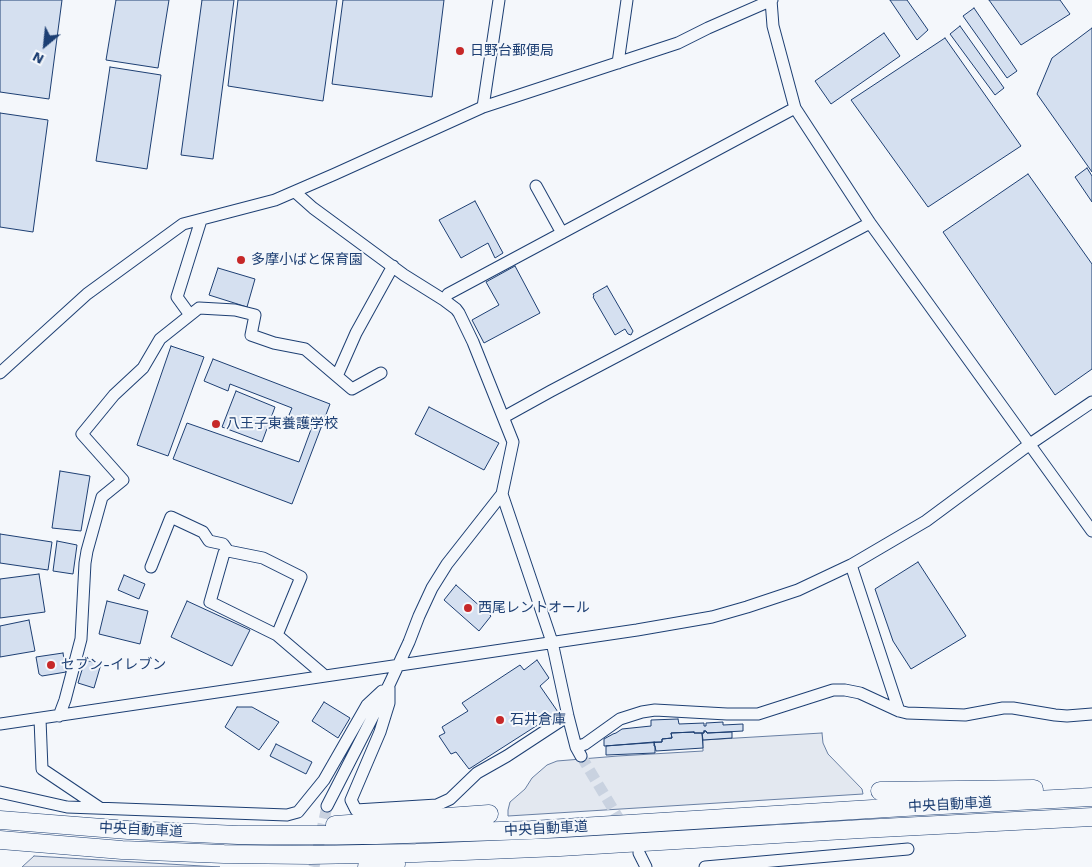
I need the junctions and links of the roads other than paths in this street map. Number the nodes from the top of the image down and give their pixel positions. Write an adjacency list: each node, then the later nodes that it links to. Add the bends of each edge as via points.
1 (499, 0): 5 (street)
2 (627, 0): 4 (street)
3 (771, 0): 4 (street, via 678,43); 6 (street, via 773,26)
4 (618, 63): 5 (street)
5 (483, 107): 8 (street)
6 (795, 108): 10 (street); 11 (street)
7 (536, 186): 11 (street)
8 (296, 192): 9 (street); 12 (street)
9 (202, 220): 14 (street, via 178,297); 15 (street, via 183,224 87,294)
10 (870, 222): 19 (street); 20 (street)
11 (562, 233): 13 (street, via 448,294)
12 (393, 266): 13 (street); 17 (street, via 356,333)
13 (444, 300): 19 (street, via 459,313)
14 (190, 315): 17 (street, via 199,308 255,315 251,335 305,349); 33 (street, via 160,339 143,368 114,394 82,434 123,480 102,497 87,551 81,638)
15 (0, 373)
16 (381, 373): 17 (street, via 352,389)
17 (337, 376)
18 (1092, 402): 20 (street)
19 (504, 417): 21 (street, via 514,442)
20 (1030, 444): 22 (street); 24 (street, via 926,521)
21 (502, 494): 27 (street); 28 (street, via 432,588)
22 (1092, 531)
23 (228, 551): 25 (street, via 223,544 209,541 203,532 171,517); 26 (street, via 224,553 210,602); 26 (street, via 263,558 301,577)
24 (851, 565): 27 (street, via 798,590 747,608 712,617); 31 (street)
25 (151, 567)
26 (277, 635): 29 (street)
27 (552, 642): 28 (street); 34 (street)
28 (397, 666): 29 (street); 30 (street)
29 (325, 676): 33 (street)
30 (389, 685): 34 (street, via 390,702 351,800 356,810 437,804 450,799 478,773); 41 (street); 42 (street, via 367,705 324,780 298,812 286,815)
31 (899, 711): 32 (street, via 964,715 1013,708 1067,716); 34 (street, via 860,693 845,690 833,690 758,714 655,710 620,718 578,752)
32 (1092, 714)
33 (59, 716): 35 (street)
34 (568, 716)
35 (40, 719): 36 (street); 42 (street, via 42,768)
36 (0, 724)
37 (1092, 790): 38 (highway)
38 (880, 791)
39 (0, 792): 42 (street, via 66,807)
40 (1092, 797): 46 (highway, 中央自動車道, via 531,830)
41 (327, 806)
42 (100, 808)
43 (490, 814): 46 (highway)
44 (1092, 817): 48 (highway, 中央自動車道)
45 (0, 820): 46 (highway, 中央自動車道)
46 (238, 835)
47 (0, 840): 48 (highway, 中央自動車道, via 122,850 310,855)
48 (560, 847): 51 (highway)
49 (908, 849): 53 (street)
50 (639, 853): 52 (street)
51 (367, 867)
52 (646, 867)
53 (705, 867)

